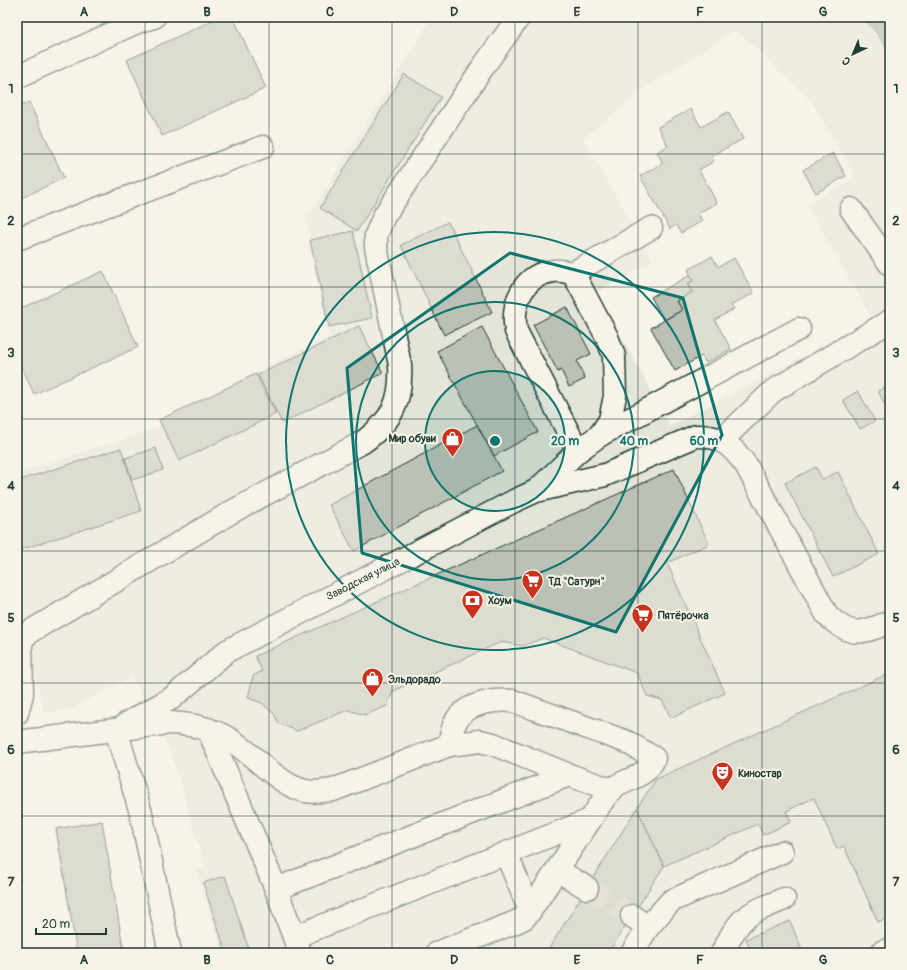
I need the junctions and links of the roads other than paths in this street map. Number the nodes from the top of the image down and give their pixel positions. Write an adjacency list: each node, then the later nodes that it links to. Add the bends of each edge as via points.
1 (154, 17): 3 (street, via 137,22)
2 (519, 17): 17 (street, via 384,216 376,235 376,247 400,365 401,384 395,407 388,420 363,442 235,510 31,631 20,644 22,694)
3 (17, 77)
4 (263, 147): 7 (street)
5 (851, 209): 8 (street)
6 (651, 228): 9 (street)
7 (17, 239)
8 (890, 264)
9 (573, 273): 12 (street, via 608,337 614,356 614,409); 14 (street, via 554,271 541,274 529,281 521,293 513,317 516,331)
10 (890, 321): 13 (street, via 773,391)
11 (799, 329): 12 (street)
12 (600, 435): 14 (street)
13 (722, 440): 15 (street, Заводская улица, via 708,435 696,436 605,475); 16 (street, via 746,465 827,615 840,628 854,632)
14 (578, 451): 15 (street)
15 (536, 491): 19 (street, Заводская улица, via 227,651 172,698)
16 (890, 622)
17 (17, 713)
18 (208, 729): 19 (street, via 170,722); 21 (street, via 229,739 292,785 304,791 316,792 333,790); 29 (street)
19 (116, 730): 20 (street, Заводская улица); 33 (street, via 141,813)
20 (17, 742)
21 (449, 745): 22 (street, via 480,741 493,744); 23 (street, via 453,727 463,712 491,701 513,701 627,742 654,758 652,765 645,772)
22 (569, 775): 23 (street); 29 (street)
23 (612, 790): 24 (street)
24 (590, 820): 26 (street); 27 (street)
25 (782, 852): 35 (street, via 671,901 640,921)
26 (506, 853): 31 (street); 32 (street)
27 (557, 870): 28 (street); 31 (street)
28 (587, 888)
29 (276, 889): 32 (street)
30 (784, 899): 36 (street, via 742,919)
31 (530, 911): 34 (street, via 516,922)
32 (297, 945)
33 (170, 953)
34 (437, 953)
35 (632, 953)
36 (722, 953)

